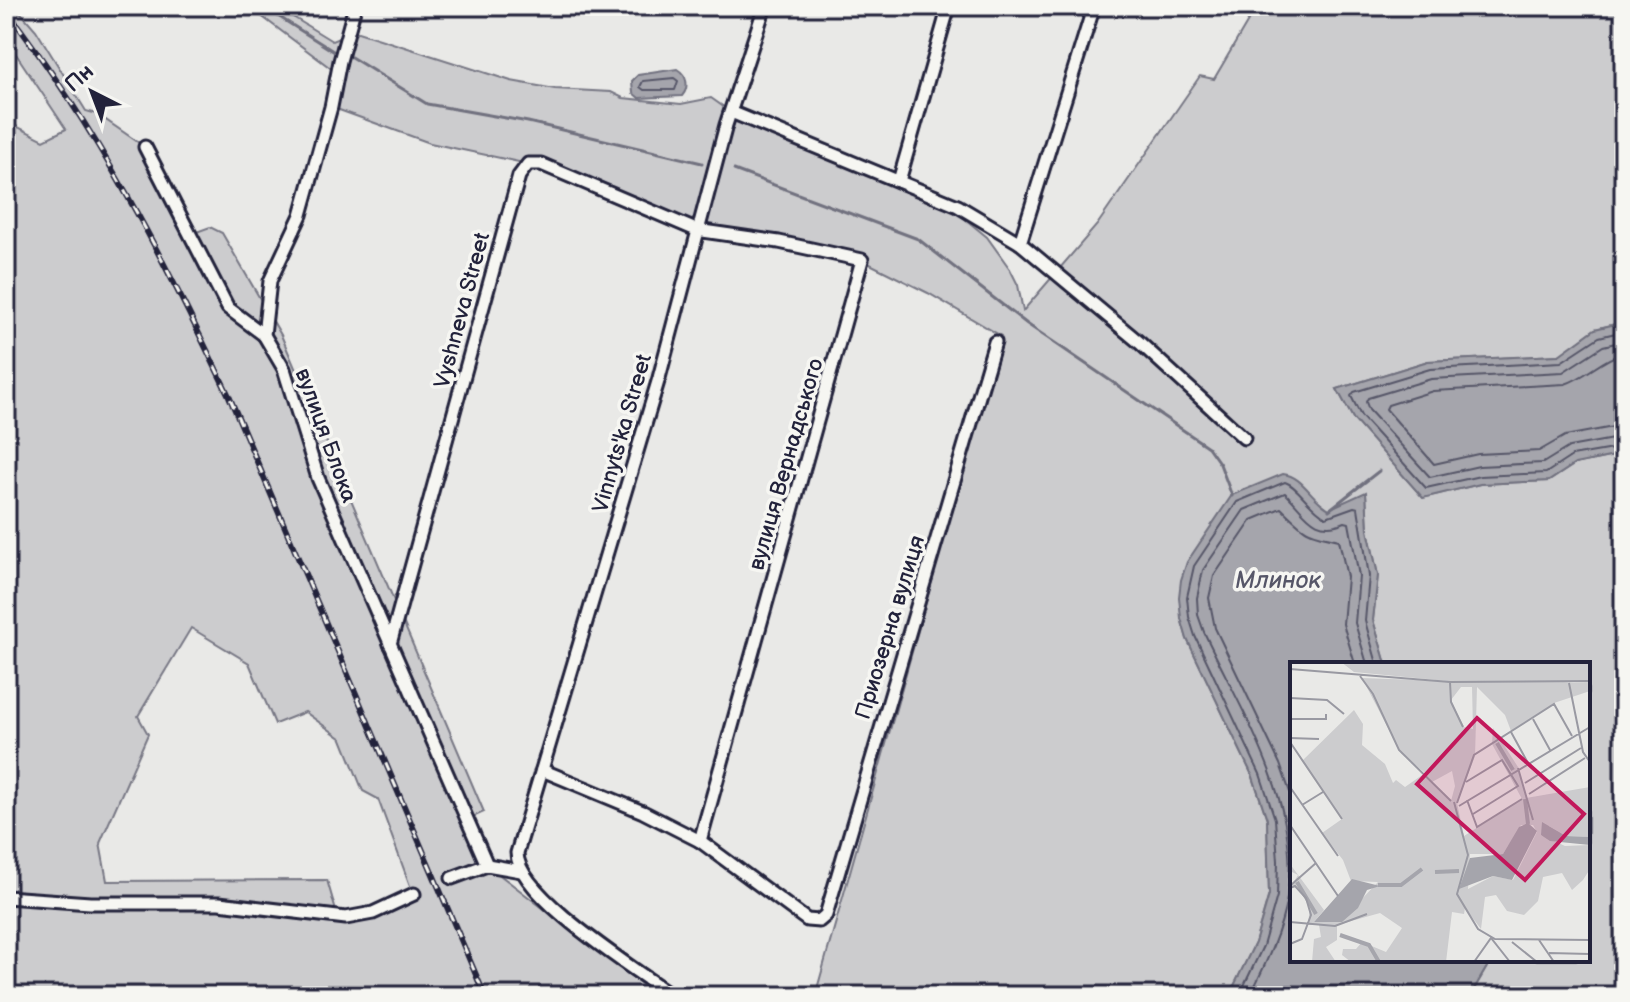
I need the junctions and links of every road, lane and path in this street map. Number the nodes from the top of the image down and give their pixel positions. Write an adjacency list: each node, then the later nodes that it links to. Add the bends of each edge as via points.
1 (355, 6): 10 (street, via 301,215 270,281)
2 (765, 6): 5 (street, Vinnyts'ka Street)
3 (949, 6): 7 (street)
4 (1094, 6): 9 (street)
5 (731, 112): 7 (street); 8 (street, Vinnyts'ka Street)
6 (145, 147): 10 (street, via 228,308)
7 (899, 181): 9 (street, via 958,206)
8 (696, 230): 13 (street, Vyshneva Street, via 541,164 528,164 519,176); 14 (street, Vinnyts'ka Street, via 659,378); 15 (street, вулиця Вернадського, via 862,260)
9 (1020, 243): 12 (street)
10 (264, 335): 13 (street, вулиця Блока, via 284,369 318,478)
11 (995, 342): 15 (street, Приозерна вулиця, via 826,915 819,921 807,920)
12 (1244, 438)
13 (390, 644): 16 (street, вулиця Блока)
14 (542, 770): 15 (street); 17 (street, Vinnyts'ka Street, via 517,853)
15 (700, 841)
16 (487, 865): 17 (street); 18 (street)
17 (521, 871): 21 (street, via 554,909)
18 (452, 878)
19 (414, 894): 20 (street, via 373,913 346,918 219,903)
20 (6, 897)
21 (672, 996)

